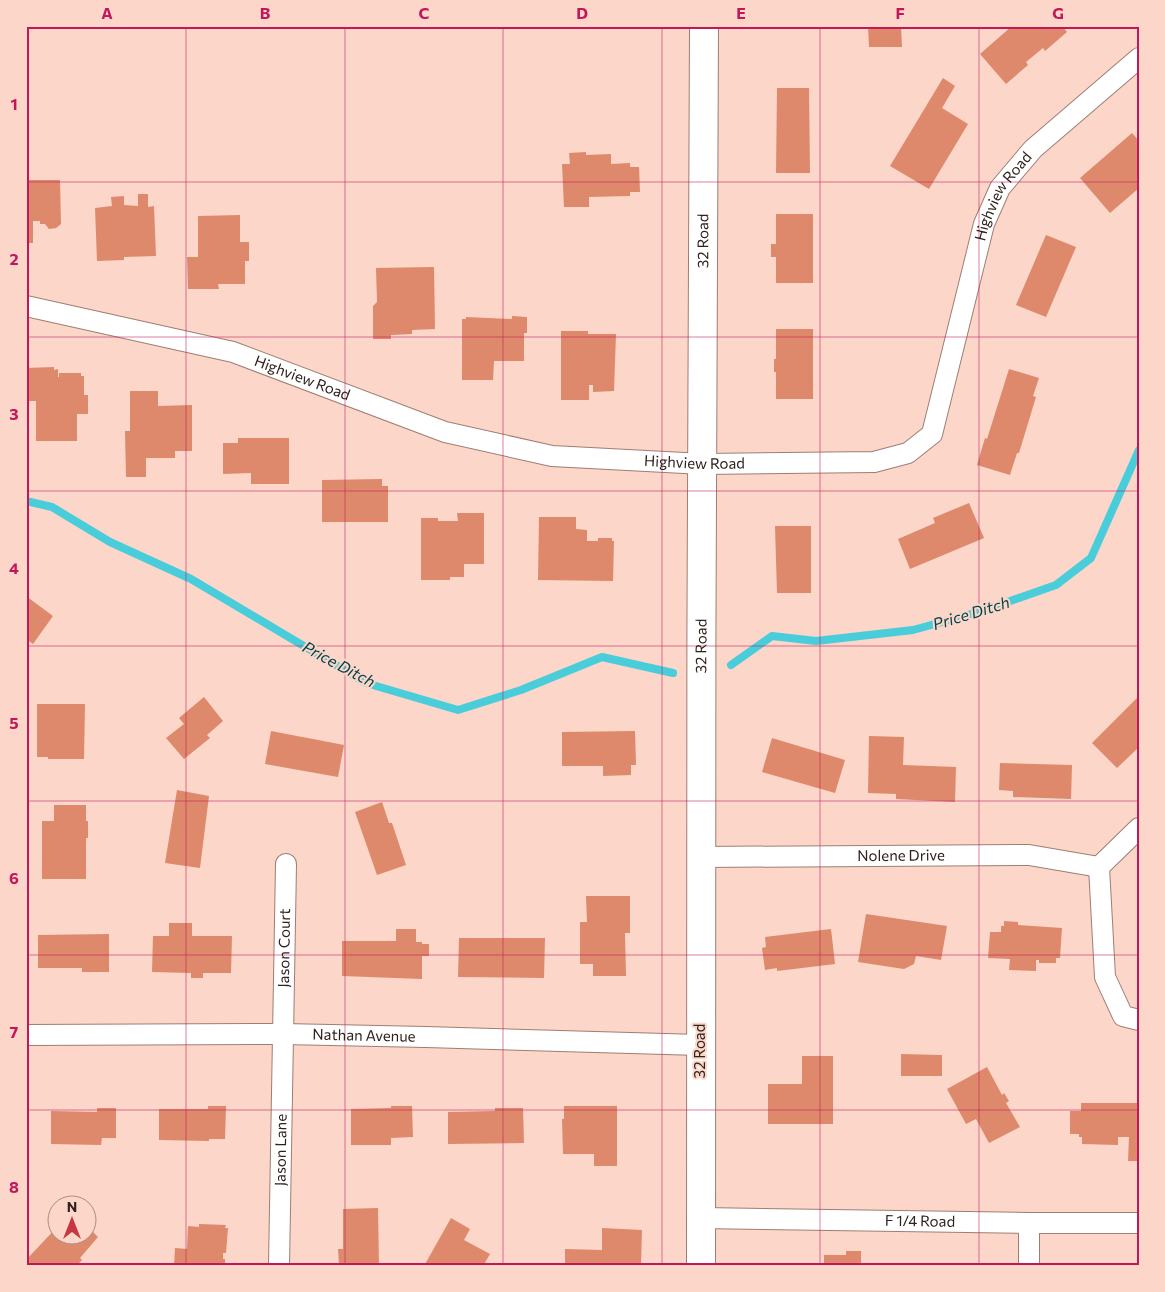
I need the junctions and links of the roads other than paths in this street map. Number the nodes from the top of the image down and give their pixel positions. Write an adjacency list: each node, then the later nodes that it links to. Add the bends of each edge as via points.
1 (704, 26): 4 (street, 32 Road)
2 (1139, 58): 4 (street, Highview Road, via 1033,149 1000,188 984,224 932,434 908,454 874,462)
3 (26, 306): 4 (street, Highview Road, via 233,352 445,432 552,456)
4 (703, 464): 6 (street, 32 Road)
5 (1139, 828): 8 (street)
6 (701, 857): 8 (street, Nolene Drive, via 1029,855); 12 (street, 32 Road)
7 (286, 864): 10 (street, Jason Court)
8 (1099, 867): 9 (street, via 1105,977 1123,1016)
9 (1139, 1020)
10 (283, 1034): 11 (street, Nathan Avenue); 12 (street, Nathan Avenue); 16 (street, Jason Lane)
11 (26, 1035)
12 (700, 1044): 13 (street, 32 Road)
13 (701, 1218): 14 (street, F 1/4 Road); 17 (street, 32 Road)
14 (1029, 1223): 15 (street, F 1/4 Road); 18 (street)
15 (1139, 1223)
16 (279, 1266)
17 (701, 1266)
18 (1029, 1266)

